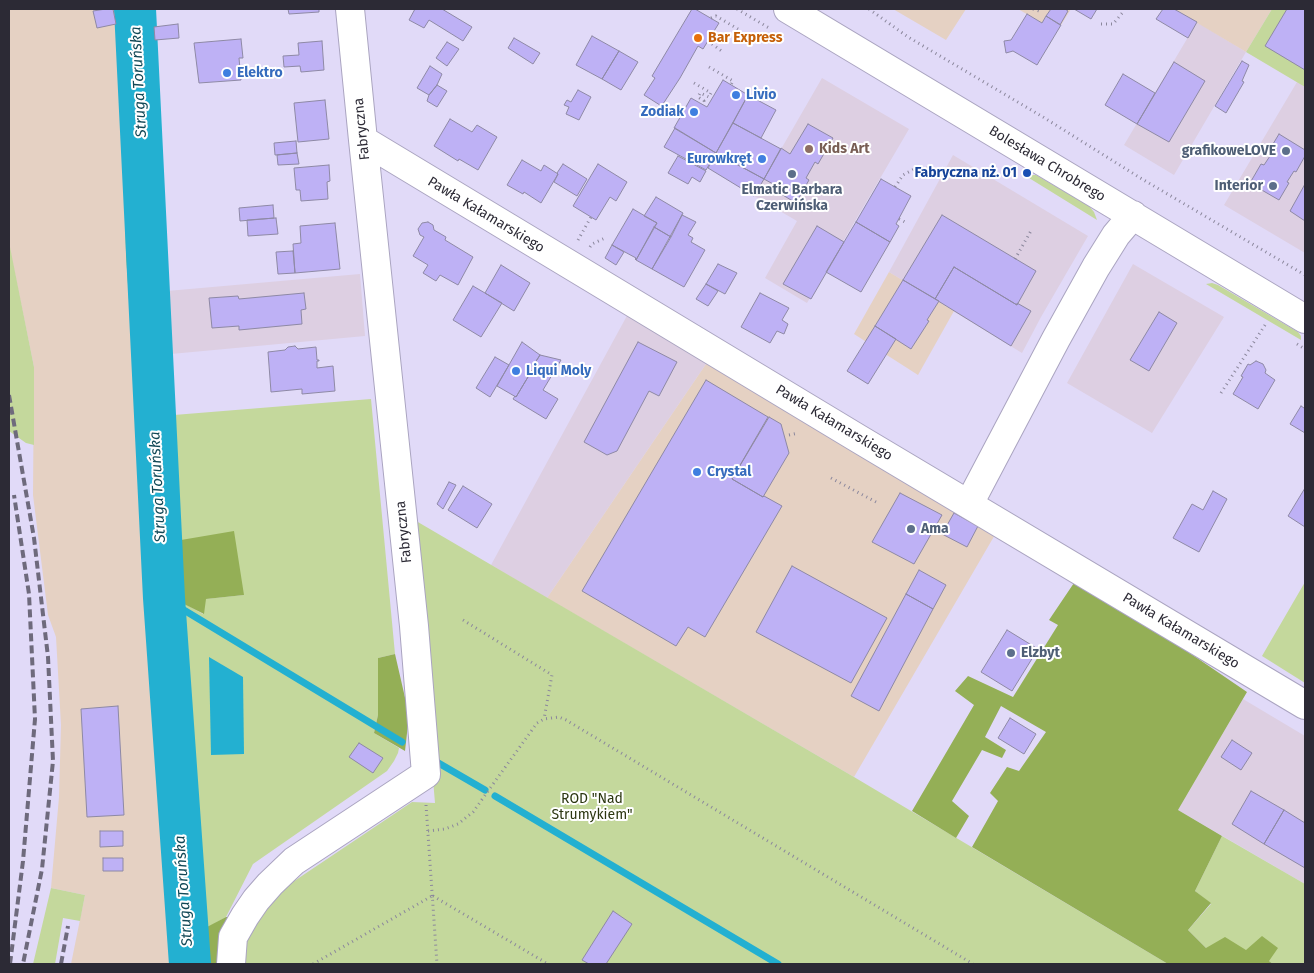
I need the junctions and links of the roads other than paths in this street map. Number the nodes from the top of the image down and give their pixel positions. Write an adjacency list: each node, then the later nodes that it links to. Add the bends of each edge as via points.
1 (350, 9): 3 (street, Fabryczna)
2 (802, 12): 4 (street, Bolesława Chrobrego)
3 (363, 140): 6 (street, Pawła Kałamarskiego); 8 (street, Fabryczna, via 413,616 426,774 294,861 270,884 245,916 233,938)
4 (1133, 216): 5 (street, Bolesława Chrobrego); 6 (street, via 1116,235 1092,275)
5 (1305, 319)
6 (969, 504): 7 (street, Pawła Kałamarskiego)
7 (1305, 705)
8 (231, 964)

